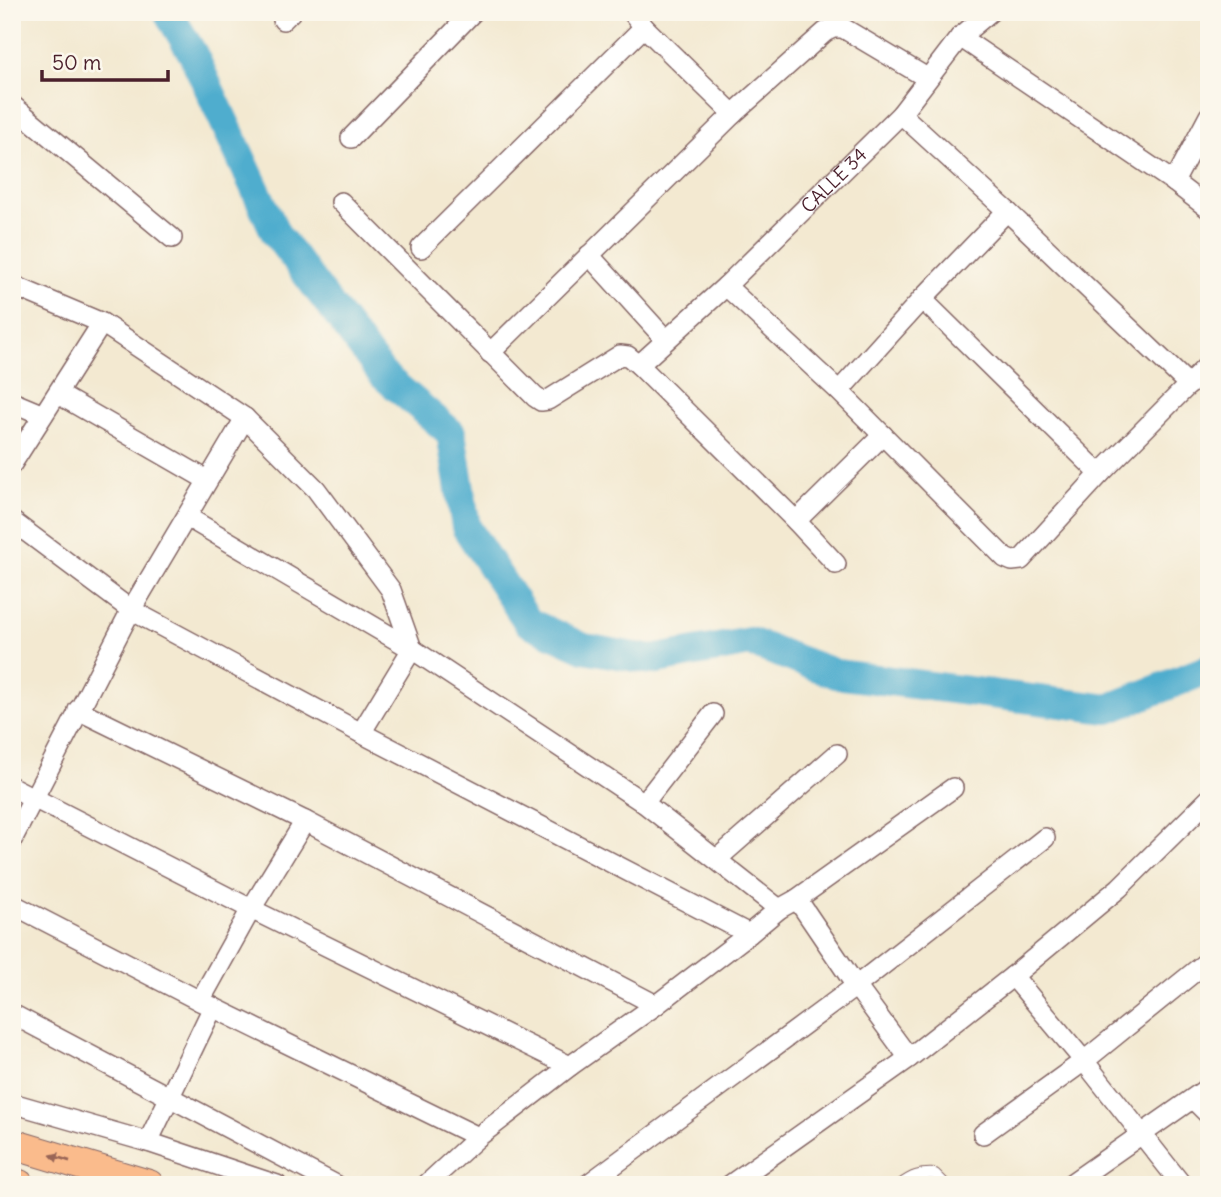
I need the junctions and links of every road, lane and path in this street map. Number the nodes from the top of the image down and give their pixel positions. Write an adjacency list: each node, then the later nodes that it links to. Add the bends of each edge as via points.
1 (473, 12): 10 (street)
2 (990, 12): 4 (street, CALLE 34)
3 (638, 20): 7 (street); 16 (street)
4 (960, 37): 5 (street, CALLE 34); 11 (street)
5 (928, 78): 7 (street, via 843,28 833,28); 8 (street, CALLE 34)
6 (12, 105): 15 (street)
7 (733, 114): 17 (street)
8 (901, 114): 14 (street); 19 (street, CALLE 34)
9 (1209, 116): 11 (street)
10 (351, 138)
11 (1174, 182): 13 (street)
12 (341, 202): 23 (street)
13 (1209, 209)
14 (1007, 211): 20 (street); 26 (street)
15 (172, 238)
16 (421, 248)
17 (589, 255): 22 (street); 23 (street)
18 (12, 285): 21 (street)
19 (726, 286): 22 (street, CALLE 34); 27 (street)
20 (922, 299): 27 (street); 34 (street)
21 (103, 323): 28 (street); 31 (street)
22 (666, 340): 25 (street, CALLE 34)
23 (490, 353): 25 (street, via 541,401 620,355)
24 (1209, 364): 26 (street)
25 (639, 365): 38 (street)
26 (1189, 385): 34 (street)
27 (839, 391): 32 (street)
28 (58, 394): 30 (street); 35 (street)
29 (12, 402): 30 (street)
30 (43, 415): 33 (street)
31 (245, 418): 35 (street); 41 (street, via 316,489 391,590)
32 (883, 435): 34 (street, via 1012,561 1021,560); 38 (street)
33 (12, 464)
34 (1100, 474)
35 (207, 480): 36 (street)
36 (187, 517): 40 (street); 41 (street)
37 (12, 521): 40 (street)
38 (796, 521): 39 (street)
39 (836, 564)
40 (131, 610): 42 (street); 44 (street)
41 (412, 649): 44 (street); 50 (street)
42 (78, 710): 48 (street); 51 (street)
43 (713, 714): 50 (street)
44 (362, 733): 59 (street)
45 (837, 754): 54 (street)
46 (12, 787): 48 (street)
47 (953, 788): 55 (street)
48 (34, 798): 53 (street); 57 (street)
49 (1209, 799): 61 (street, via 1119,888)
50 (645, 803): 54 (street)
51 (305, 821): 57 (street); 64 (street)
52 (1045, 838): 62 (street)
53 (12, 840)
54 (717, 859): 58 (street)
55 (797, 899): 58 (street); 62 (street)
56 (12, 904): 63 (street)
57 (251, 909): 63 (street); 68 (street)
58 (779, 909): 59 (street)
59 (749, 934): 64 (street)
60 (1209, 960): 67 (street)
61 (1013, 976): 66 (street); 67 (street)
62 (856, 986): 66 (street); 84 (street)
63 (207, 1004): 70 (street); 75 (street)
64 (656, 1005): 68 (street)
65 (12, 1014): 70 (street)
66 (909, 1058): 85 (street)
67 (1084, 1061): 73 (street); 74 (street)
68 (570, 1066): 75 (street)
69 (1201, 1093): 72 (street); 74 (street)
70 (170, 1096): 76 (street); 82 (street)
71 (12, 1102): 76 (street)
72 (1209, 1115)
73 (983, 1134)
74 (1143, 1134): 88 (street); 89 (street)
75 (478, 1137): 83 (street)
76 (148, 1142): 81 (street)
77 (12, 1144): 80 (main road, one-way to 77)
78 (12, 1183): 79 (main road)
79 (19, 1185)
80 (149, 1185)
81 (277, 1185)
82 (335, 1185)
83 (426, 1185)
84 (587, 1185)
85 (730, 1185)
86 (900, 1185): 87 (lane, via 922,1173 935,1174)
87 (946, 1185)
88 (1069, 1185)
89 (1182, 1185)

